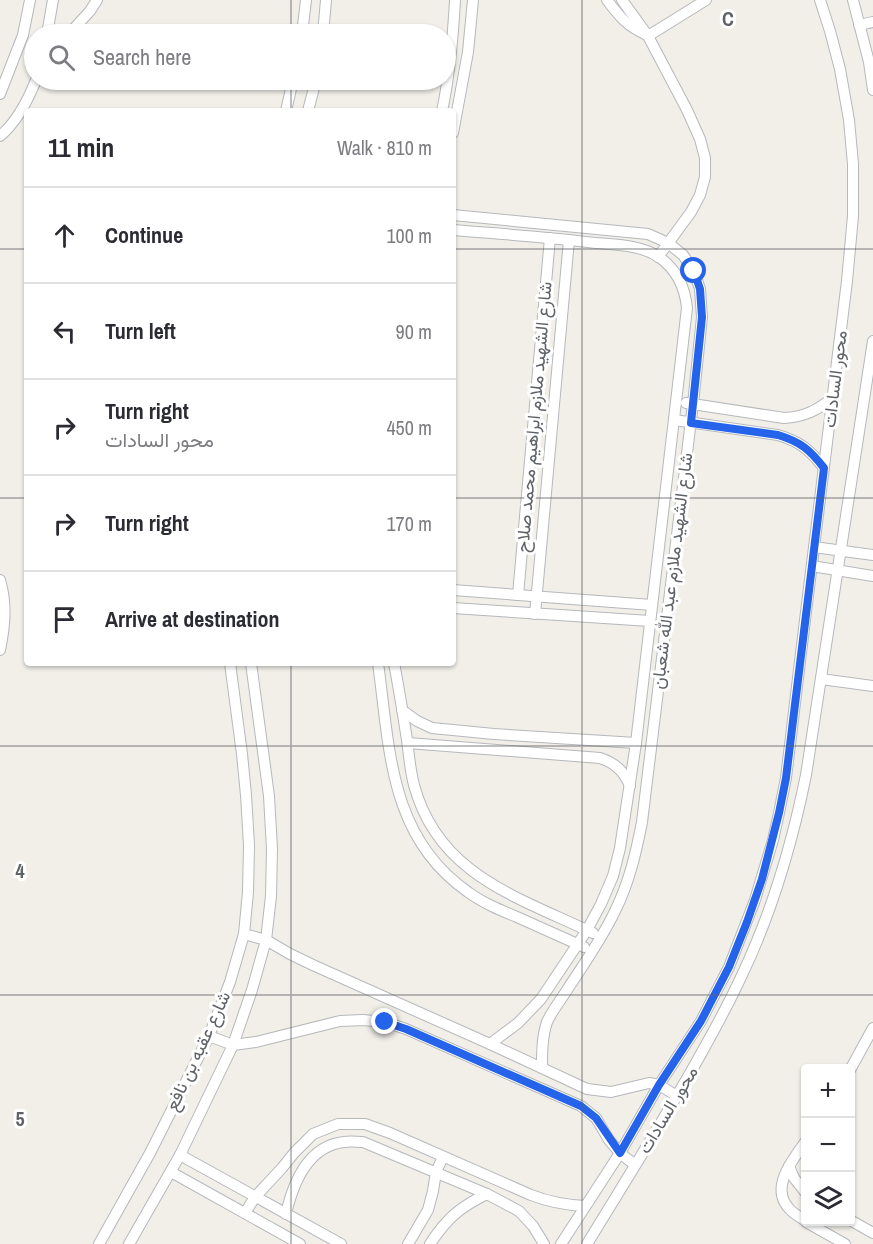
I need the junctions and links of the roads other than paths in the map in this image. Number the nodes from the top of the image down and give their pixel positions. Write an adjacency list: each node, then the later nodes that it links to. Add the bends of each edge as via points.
1 (30, 0): 14 (street)
2 (53, 0): 15 (street)
3 (98, 0): 16 (street)
4 (306, 0): 17 (street)
5 (326, 0): 18 (street)
6 (455, 0): 19 (street)
7 (473, 0): 32 (street)
8 (607, 0): 22 (street, via 620,18)
9 (622, 0): 22 (street)
10 (706, 0): 22 (street)
11 (820, 0): 41 (street, محور السادات, via 840,69 853,164 853,216)
12 (853, 0): 20 (street)
13 (873, 21): 20 (street)
14 (26, 24)
15 (48, 24)
16 (78, 24)
17 (303, 24)
18 (324, 24)
19 (453, 24)
20 (858, 25): 27 (street)
21 (24, 35): 28 (street)
22 (648, 36): 38 (street, via 700,139 705,158 700,195)
23 (32, 90): 33 (street, via 8,130)
24 (291, 90): 29 (street)
25 (313, 90): 30 (street)
26 (446, 90): 31 (street)
27 (873, 90)
28 (0, 94)
29 (287, 108)
30 (309, 108)
31 (443, 108)
32 (456, 117)
33 (0, 136)
34 (456, 214): 38 (street, شارع الشهيد ملازم عبد الله شعبان, via 636,232)
35 (456, 230): 36 (street, شارع الشهيد ملازم عبد الله شعبان)
36 (550, 238): 37 (street, شارع الشهيد ملازم عبد الله شعبان); 55 (street, شارع الشهيد ملازم ابراهيم محمد صلاح)
37 (569, 240): 39 (street, شارع الشهيد ملازم عبد الله شعبان, via 634,248); 56 (street, شارع الشهيد ملازم ابراهيم محمد صلاح)
38 (668, 243): 39 (street); 43 (street, شارع الشهيد ملازم عبد الله شعبان, via 683,255 700,289 702,317)
39 (658, 257): 42 (street, شارع الشهيد ملازم عبد الله شعبان, via 676,274 686,297)
40 (873, 341): 48 (street, محور السادات)
41 (832, 398): 43 (street, via 810,413 784,418); 46 (street, محور السادات)
42 (676, 402): 43 (street); 44 (street, شارع الشهيد ملازم عبد الله شعبان)
43 (693, 404): 45 (street, شارع الشهيد ملازم عبد الله شعبان)
44 (674, 420): 45 (street); 57 (street, شارع الشهيد ملازم عبد الله شعبان)
45 (691, 423): 46 (street, via 792,439); 74 (street, شارع الشهيد ملازم عبد الله شعبان, via 642,822 628,881)
46 (824, 468): 47 (street, محور السادات)
47 (814, 547): 48 (street); 50 (street, محور السادات)
48 (840, 551): 49 (street); 51 (street, محور السادات)
49 (873, 555)
50 (812, 566): 51 (street); 84 (street, محور السادات, via 786,778 762,879 729,967 701,1021)
51 (837, 571): 52 (street); 66 (street, محور السادات)
52 (873, 576)
53 (0, 580): 61 (street, via 5,616)
54 (456, 590): 55 (street)
55 (518, 595): 56 (street)
56 (536, 597): 57 (street); 59 (street, شارع الشهيد ملازم ابراهيم محمد صلاح)
57 (652, 605): 60 (street, شارع الشهيد ملازم عبد الله شعبان)
58 (456, 608): 59 (street)
59 (535, 614): 60 (street)
60 (650, 621): 70 (street, شارع الشهيد ملازم عبد الله شعبان)
61 (0, 650)
62 (230, 666): 73 (street, شارع عقبه بن نافع, via 249,845)
63 (251, 666): 75 (street, شارع عقبه بن نافع, via 272,849)
64 (378, 666): 76 (street, via 393,774 405,813 426,851 469,893)
65 (395, 666): 68 (street)
66 (821, 679): 67 (street); 85 (street, محور السادات, via 797,820 777,886 742,976)
67 (873, 686)
68 (402, 710): 69 (street); 70 (street, via 432,728)
69 (408, 743): 71 (street, via 600,758 619,768); 72 (street, via 410,770 421,807 451,853 497,888)
70 (636, 743): 71 (street, شارع الشهيد ملازم عبد الله شعبان)
71 (630, 786): 72 (street, شارع الشهيد ملازم عبد الله شعبان, via 613,876)
72 (587, 930): 74 (street); 76 (street, شارع الشهيد ملازم عبد الله شعبان)
73 (244, 934): 75 (street); 79 (street, شارع عقبه بن نافع)
74 (602, 936): 77 (street, شارع الشهيد ملازم عبد الله شعبان)
75 (266, 940): 80 (street); 81 (street, شارع عقبه بن نافع)
76 (578, 944): 77 (street); 80 (street, شارع الشهيد ملازم عبد الله شعبان, via 531,1012)
77 (592, 951): 83 (street, شارع الشهيد ملازم عبد الله شعبان, via 548,1022 543,1036)
78 (873, 1028): 82 (street)
79 (209, 1036): 81 (street); 104 (street, شارع عقبه بن نافع)
80 (490, 1044): 83 (street)
81 (233, 1045): 87 (street, via 340,1021 385,1022 581,1106 596,1118); 88 (street, شارع عقبه بن نافع)
82 (853, 1064)
83 (542, 1068): 84 (street, via 594,1091 619,1091 644,1083)
84 (659, 1085): 85 (street); 87 (street, محور السادات)
85 (677, 1096): 90 (street, محور السادات)
86 (801, 1149): 91 (street)
87 (620, 1153): 90 (street); 97 (street, محور السادات)
88 (180, 1155): 92 (street, شارع عقبه بن نافع); 96 (street)
89 (443, 1157): 93 (street); 96 (street, via 365,1124 338,1124 313,1134); 97 (street, via 548,1201)
90 (635, 1165): 112 (street, محور السادات)
91 (789, 1167): 94 (street); 100 (street, via 783,1179 785,1205)
92 (171, 1172): 98 (street); 105 (street, شارع عقبه بن نافع)
93 (436, 1172): 95 (street); 99 (street, via 363,1142 343,1142 324,1148 308,1161 294,1186); 108 (street, via 428,1210)
94 (801, 1187)
95 (487, 1194): 109 (street, via 450,1217); 110 (street, via 519,1211)
96 (255, 1197): 98 (street); 99 (street)
97 (585, 1206): 111 (street, محور السادات)
98 (245, 1213): 106 (street)
99 (286, 1214): 107 (street)
100 (801, 1217)
101 (855, 1223): 103 (street)
102 (814, 1226): 113 (street)
103 (873, 1233)
104 (99, 1244)
105 (129, 1244)
106 (300, 1244)
107 (340, 1244)
108 (408, 1244)
109 (430, 1244)
110 (544, 1244)
111 (561, 1244)
112 (587, 1244)
113 (845, 1244)

